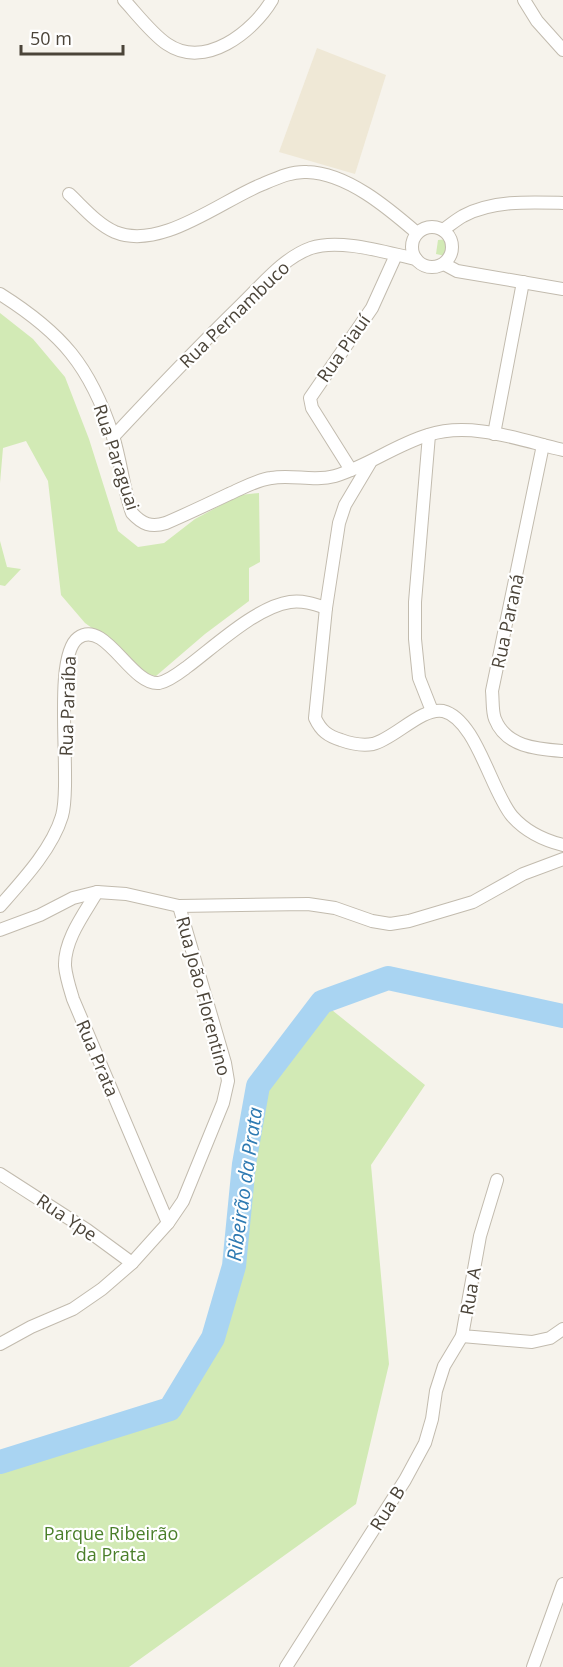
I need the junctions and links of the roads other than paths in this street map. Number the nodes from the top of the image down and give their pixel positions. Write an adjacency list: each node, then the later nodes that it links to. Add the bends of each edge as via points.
1 (124, 0): 2 (street, via 167,44 198,52 228,44 251,28)
2 (273, 0)
3 (524, 0): 4 (street)
4 (563, 50)
5 (69, 194): 8 (street, via 99,222 132,236 173,229 285,175 323,174 374,198)
6 (563, 203): 7 (street, via 484,207)
7 (443, 230): 8 (street, via 430,226); 11 (street, via 451,238 452,249)
8 (417, 233): 10 (street, via 412,245)
9 (396, 255): 10 (street, Rua Pernambuco); 17 (street, Rua Pernambuco, via 327,245 286,261); 21 (street, Rua Piauí, via 372,308 310,398 312,408)
10 (416, 259): 11 (street, via 426,266)
11 (444, 264): 12 (street, via 457,271)
12 (523, 282): 13 (street); 15 (street)
13 (563, 289)
14 (0, 294): 17 (street, Rua Paraguai, via 65,344 84,369)
15 (494, 434): 16 (street, Rua Paraguai, via 460,429); 18 (street, Rua Paraguai)
16 (429, 435): 20 (street, Rua Paraguai); 23 (street, via 415,639 419,678)
17 (113, 437): 21 (street, Rua Paraguai, via 132,513 147,525 166,523 273,477 318,479)
18 (543, 446): 19 (street, Rua Paraguai); 24 (street, Rua Paraná, via 492,691 495,719 509,740 535,749)
19 (563, 450)
20 (370, 463): 21 (street, Rua Paraguai); 22 (street, via 339,523)
21 (351, 470)
22 (326, 608): 23 (street, via 315,718 320,728 329,736 356,745 374,744); 28 (street, Rua Paraíba, via 308,602 273,607 234,629 161,683 144,679 105,641 93,635 80,636 70,645 62,815 40,856)
23 (432, 711): 25 (street, via 457,718 471,736 512,816 534,836)
24 (563, 751)
25 (563, 845)
26 (563, 859): 29 (street, via 523,874 473,902 390,924 308,904)
27 (97, 892): 29 (street); 30 (street, via 73,898); 33 (street, Rua Prata, via 66,953 68,981)
28 (0, 906)
29 (179, 906): 33 (street, Rua João Florentino, via 228,1081 223,1103 183,1201)
30 (0, 930)
31 (0, 1174): 34 (street, Rua Ype)
32 (497, 1180): 36 (street, Rua A, via 480,1236)
33 (168, 1223): 34 (street, Rua João Florentino)
34 (132, 1263): 37 (street, Rua João Florentino, via 73,1309)
35 (563, 1329): 36 (street, Rua A, via 550,1338 532,1342)
36 (462, 1336): 39 (street, Rua B, via 444,1366 425,1443)
37 (0, 1344)
38 (563, 1584): 40 (street)
39 (286, 1667)
40 (533, 1667)

